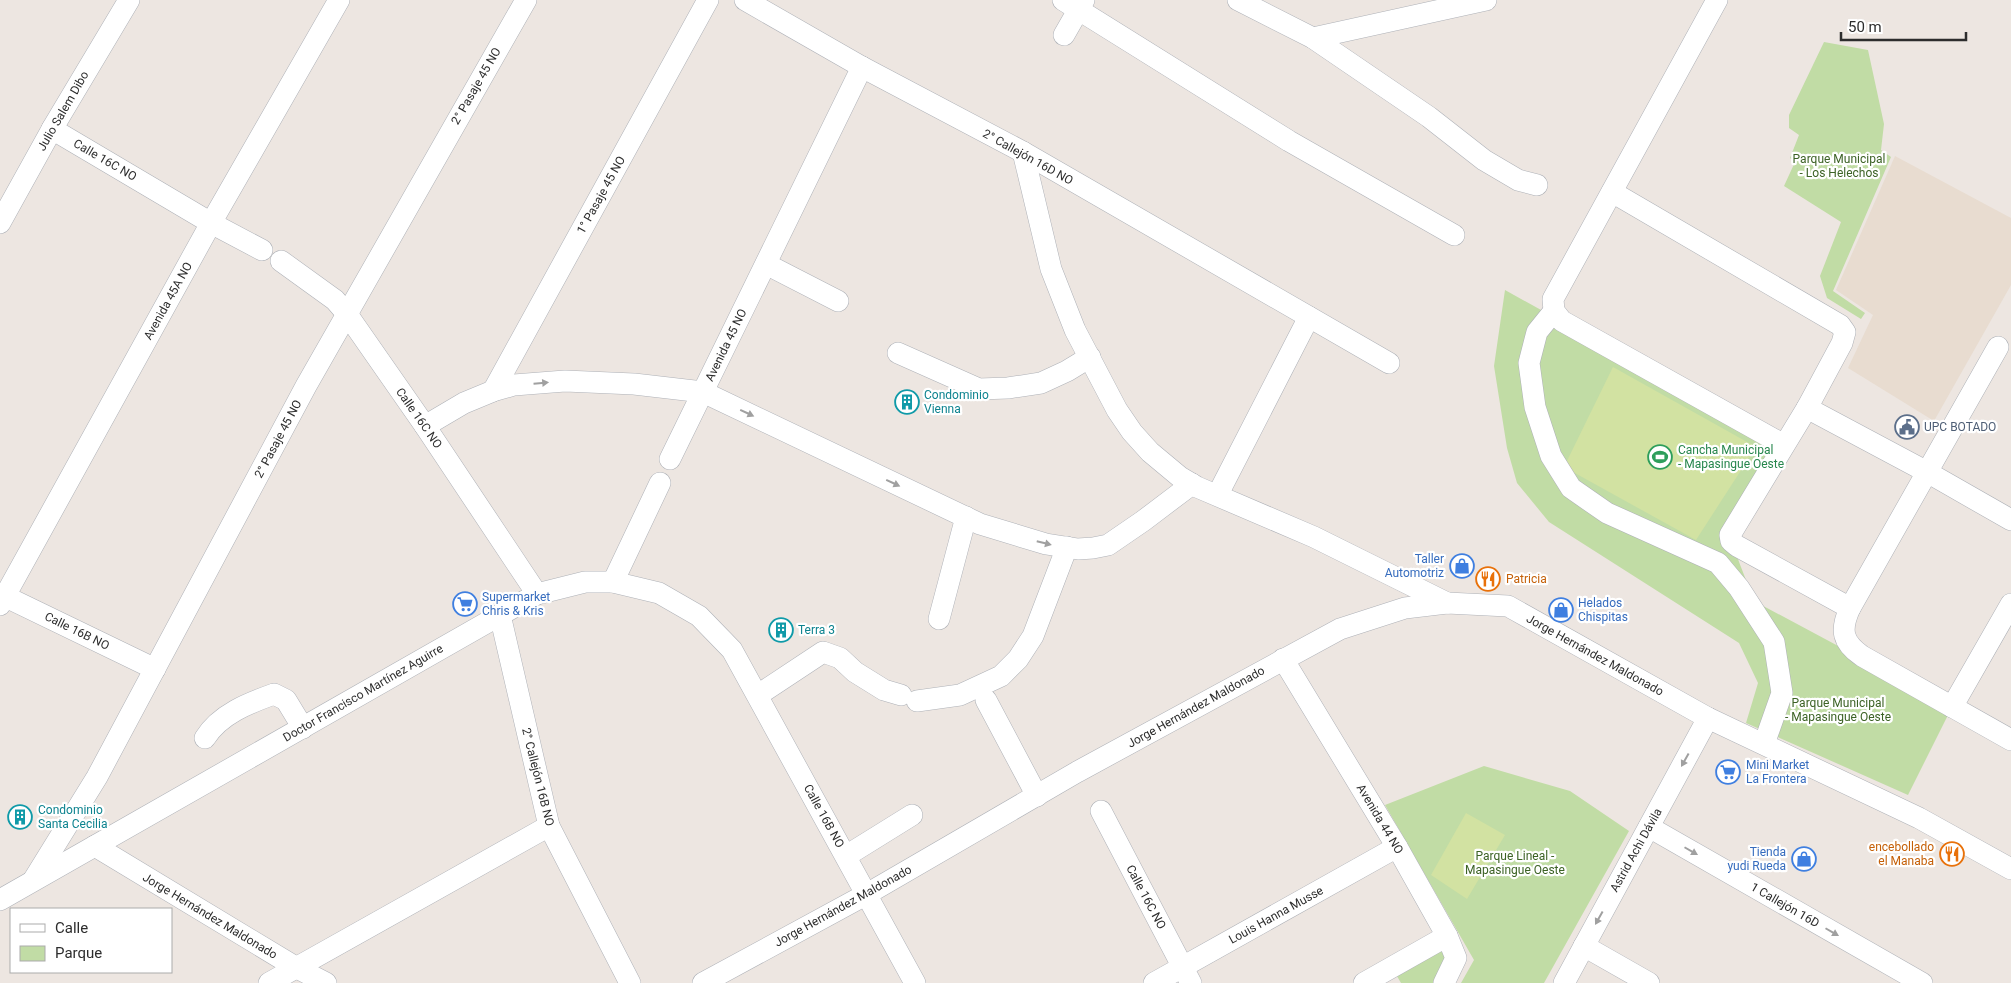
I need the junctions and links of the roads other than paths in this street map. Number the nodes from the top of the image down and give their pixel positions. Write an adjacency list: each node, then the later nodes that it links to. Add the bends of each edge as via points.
1 (129, 0): 13 (street, Julio Salem Dibo)
2 (339, 0): 18 (street, Avenida 45A NO)
3 (526, 0): 25 (street, 2° Pasaje 45 NO)
4 (708, 0): 31 (street, 1° Pasaje 45 NO)
5 (745, 0): 12 (street, 2° Callejón 16D NO)
6 (1238, 0): 11 (street)
7 (1486, 0): 11 (street)
8 (1717, 0): 16 (street)
9 (1075, 3): 10 (street); 19 (street, via 1288,141)
10 (1064, 35)
11 (1313, 38): 15 (street, via 1429,117 1484,160 1518,180)
12 (862, 67): 14 (street, 2° Callejón 16D NO); 22 (street, Avenida 45 NO)
13 (52, 129): 17 (street, Julio Salem Dibo); 18 (street, Calle 16C NO)
14 (1023, 152): 26 (street, 2° Callejón 16D NO); 29 (street, via 1051,269 1075,330)
15 (1536, 185)
16 (1612, 192): 24 (street, via 1553,299); 33 (street, via 1840,325 1845,332 1842,342)
17 (0, 223)
18 (211, 223): 20 (street, Calle 16C NO); 46 (street, Avenida 45A NO)
19 (1454, 236)
20 (262, 250)
21 (281, 261): 25 (street, Calle 16C NO, via 335,300)
22 (766, 264): 23 (street); 32 (street, Avenida 45 NO)
23 (838, 301)
24 (1554, 312): 35 (street, via 1562,321); 62 (street, via 1537,332 1530,363 1535,407 1551,456 1571,488 1600,508 1718,563 1739,588 1774,642 1782,693)
25 (347, 314): 34 (street, Calle 16C NO); 54 (street, 2° Pasaje 45 NO)
26 (1309, 318): 30 (street, 2° Callejón 16D NO); 40 (street)
27 (1998, 347): 37 (street)
28 (898, 353): 29 (street, via 979,389 1040,382)
29 (1090, 357): 39 (street, via 1132,432 1150,452)
30 (1389, 363)
31 (494, 391): 32 (street, Avenida 45 NO, one-way to 32, via 514,385 565,381); 34 (street, Avenida 45 NO, via 464,403)
32 (703, 392): 36 (street); 41 (street, one-way to 41)
33 (1807, 408): 35 (street); 37 (street)
34 (425, 426): 45 (street, Calle 16C NO)
35 (1784, 445): 49 (street, via 1730,535 1731,541)
36 (670, 459)
37 (1927, 472): 42 (street); 49 (street)
38 (660, 482): 44 (street)
39 (1192, 484): 40 (street); 43 (street, via 1108,545)
40 (1218, 494): 47 (street)
41 (966, 517): 43 (street, one-way to 43, via 1046,544); 51 (street)
42 (2011, 520)
43 (1067, 547): 55 (street, via 1034,636 1001,676 960,695 909,698 884,690 840,658 823,652)
44 (613, 582): 45 (street, Doctor Francisco Martínez Aguirre, via 585,582); 52 (street, Doctor Francisco Martínez Aguirre, via 659,593 700,616)
45 (538, 594): 50 (street, Doctor Francisco Martínez Aguirre)
46 (2, 598): 54 (street, Calle 16B NO)
47 (1447, 602): 53 (street, Jorge Hernández Maldonado, via 1405,608 1340,629); 58 (street, Jorge Hernández Maldonado, via 1508,606)
48 (2011, 604): 57 (street)
49 (1850, 608): 57 (street, via 1844,629 1851,648)
50 (500, 615): 59 (street, Doctor Francisco Martínez Aguirre); 66 (street, 2° Callejón 16B NO)
51 (940, 619)
52 (732, 650): 55 (street, Calle 16B NO)
53 (1283, 660): 63 (street, Jorge Hernández Maldonado); 69 (street, Avenida 44 NO)
54 (155, 668): 72 (street, 2° Pasaje 45 NO, via 97,777)
55 (758, 695): 70 (street, Calle 16B NO)
56 (986, 700): 63 (street)
57 (1952, 707): 61 (street)
58 (1708, 718): 62 (street, Jorge Hernández Maldonado); 67 (street, Astrid Achi Dávila, one-way to 67)
59 (303, 728): 60 (street, via 286,700 274,694 251,702 226,717); 68 (street, Doctor Francisco Martínez Aguirre)
60 (205, 738)
61 (2011, 740)
62 (1764, 744): 71 (street, Jorge Hernández Maldonado, via 1919,818)
63 (1037, 796): 73 (street, Jorge Hernández Maldonado)
64 (1101, 811): 78 (street, Calle 16C NO)
65 (912, 815): 70 (street)
66 (548, 826): 77 (street); 81 (street, 2° Callejón 16B NO)
67 (1649, 827): 76 (street, Astrid Achi Dávila, one-way to 76); 89 (street, 1 Callejón 16D, one-way to 89)
68 (96, 846): 72 (street, Doctor Francisco Martínez Aguirre); 77 (street, Jorge Hernández Maldonado)
69 (1397, 847): 75 (street, Avenida 44 NO); 78 (street, Louis Hanna Musse)
70 (846, 856): 73 (street, Calle 16B NO)
71 (2011, 869)
72 (33, 880): 74 (street, Doctor Francisco Martínez Aguirre)
73 (867, 894): 82 (street, Jorge Hernández Maldonado); 83 (street, Calle 16B NO)
74 (0, 900)
75 (1447, 936): 85 (street); 86 (street, Avenida 44 NO, via 1456,958)
76 (1584, 946): 87 (street, Astrid Achi Dávila); 88 (street)
77 (296, 968): 79 (street); 80 (street, Jorge Hernández Maldonado)
78 (1187, 975): 84 (street, Louis Hanna Musse)
79 (270, 983)
80 (326, 983)
81 (630, 983)
82 (703, 983)
83 (915, 983)
84 (1154, 983)
85 (1364, 983)
86 (1444, 983)
87 (1564, 983)
88 (1649, 983)
89 (1922, 983)

